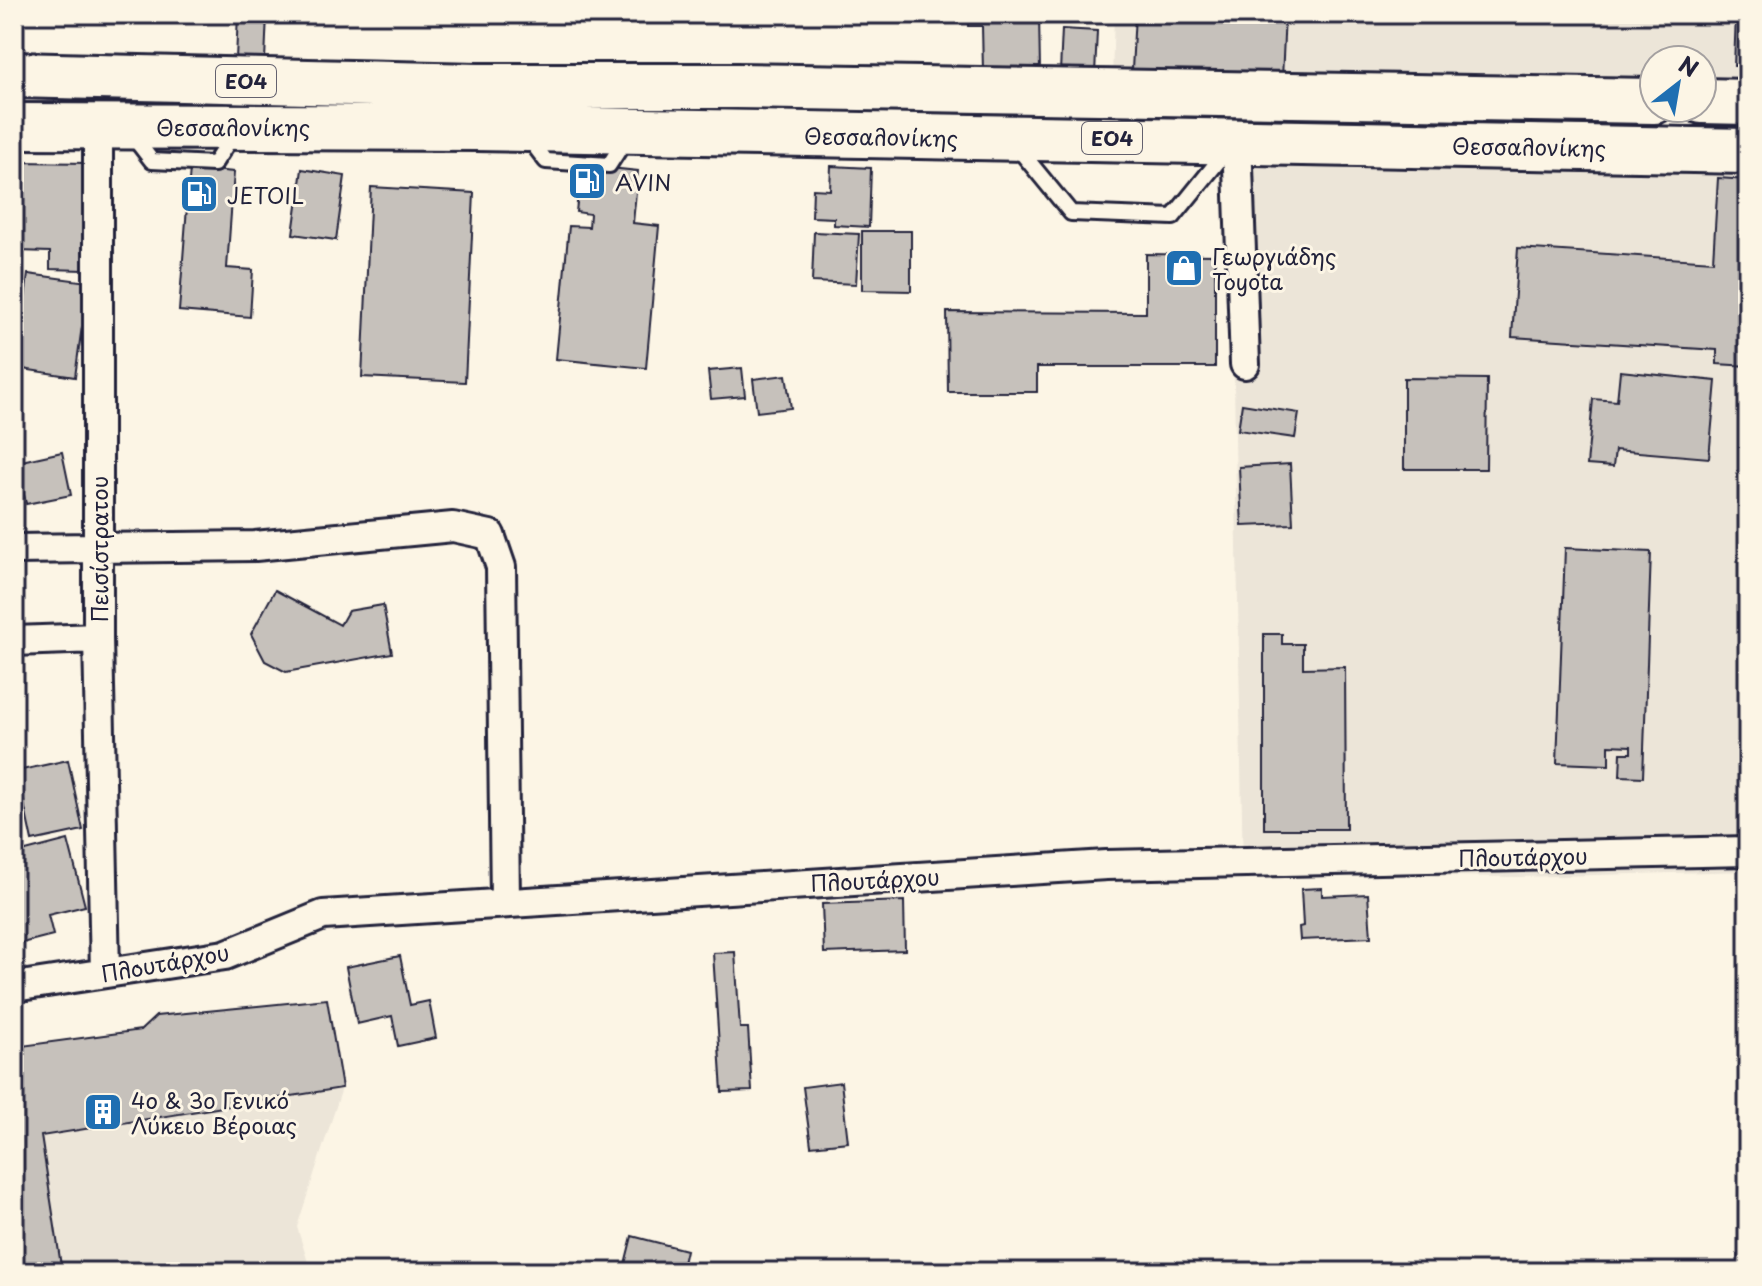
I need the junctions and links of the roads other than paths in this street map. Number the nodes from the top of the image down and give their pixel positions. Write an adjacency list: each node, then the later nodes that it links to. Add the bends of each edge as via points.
1 (14, 75): 5 (main road, Θεσσαλονίκης / ΕΟ4)
2 (1638, 101): 5 (main road, Θεσσαλονίκης / ΕΟ4, via 736,86)
3 (1718, 101): 4 (main road)
4 (1748, 102)
5 (478, 107): 6 (main road, Θεσσαλονίκης / ΕΟ4, via 239,126); 8 (main road, Θεσσαλονίκης / ΕΟ4, via 522,129)
6 (111, 125): 7 (main road, Θεσσαλονίκης / ΕΟ4); 13 (street, Πεισίστρατου)
7 (14, 126)
8 (1009, 137): 9 (main road, Θεσσαλονίκης / ΕΟ4); 9 (lane, via 1071,213 1173,217)
9 (1237, 139): 10 (main road, Θεσσαλονίκης / ΕΟ4); 11 (street)
10 (1748, 151)
11 (1245, 364)
12 (14, 549): 13 (street)
13 (97, 550): 14 (street, Πεισίστρατου); 18 (street, via 255,546 453,527 490,535 501,567)
14 (98, 638): 15 (street); 19 (street, Πεισίστρατου)
15 (14, 641): 16 (lane)
16 (14, 657)
17 (1748, 851): 18 (street, Πλουτάρχου, via 1106,865)
18 (505, 901): 19 (street, Πλουτάρχου, via 323,915 225,955)
19 (105, 973): 20 (street, Πλουτάρχου)
20 (14, 987)

